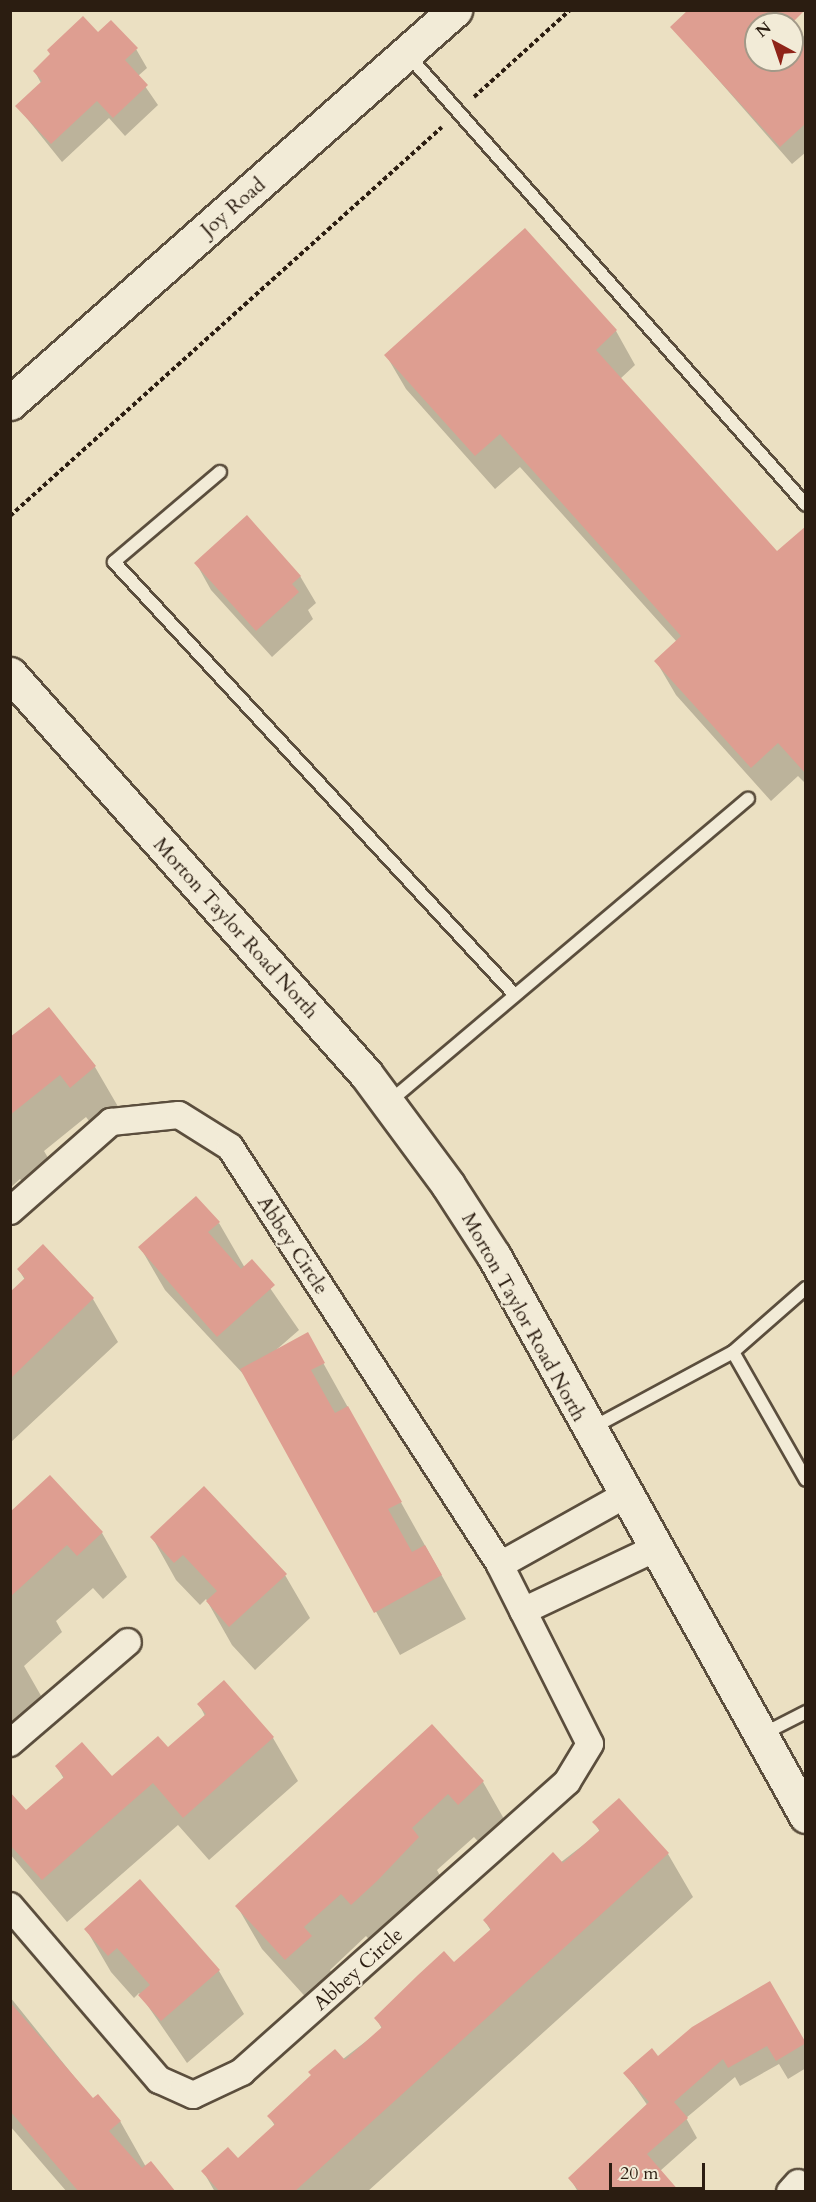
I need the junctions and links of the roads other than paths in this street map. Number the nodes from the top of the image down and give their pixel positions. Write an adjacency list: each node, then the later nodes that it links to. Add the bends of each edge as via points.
1 (455, 10): 2 (street, Joy Road)
2 (407, 54): 3 (street, Joy Road); 5 (lane)
3 (10, 403)
4 (220, 472): 8 (lane, via 114,562)
5 (806, 505)
6 (10, 674): 9 (street, Morton Taylor Road North)
7 (748, 799): 8 (lane)
8 (515, 995): 9 (lane)
9 (388, 1103): 13 (street, Morton Taylor Road North, via 494,1256)
10 (10, 1211): 17 (street, Abbey Circle, via 111,1122 179,1114 230,1147)
11 (806, 1288): 12 (lane)
12 (733, 1352): 13 (lane); 14 (lane)
13 (588, 1430): 15 (street, Morton Taylor Road North)
14 (806, 1480)
15 (625, 1495): 16 (street, Morton Taylor Road North); 17 (street)
16 (654, 1550): 18 (street); 21 (street, Morton Taylor Road North)
17 (500, 1565): 18 (street, Abbey Circle)
18 (523, 1611): 24 (street, Abbey Circle, via 591,1744 567,1782 242,2072 193,2094 159,2080)
19 (128, 1642): 22 (street)
20 (806, 1712): 21 (lane)
21 (760, 1736): 23 (street, Morton Taylor Road North)
22 (10, 1743)
23 (806, 1816)
24 (10, 1906)

